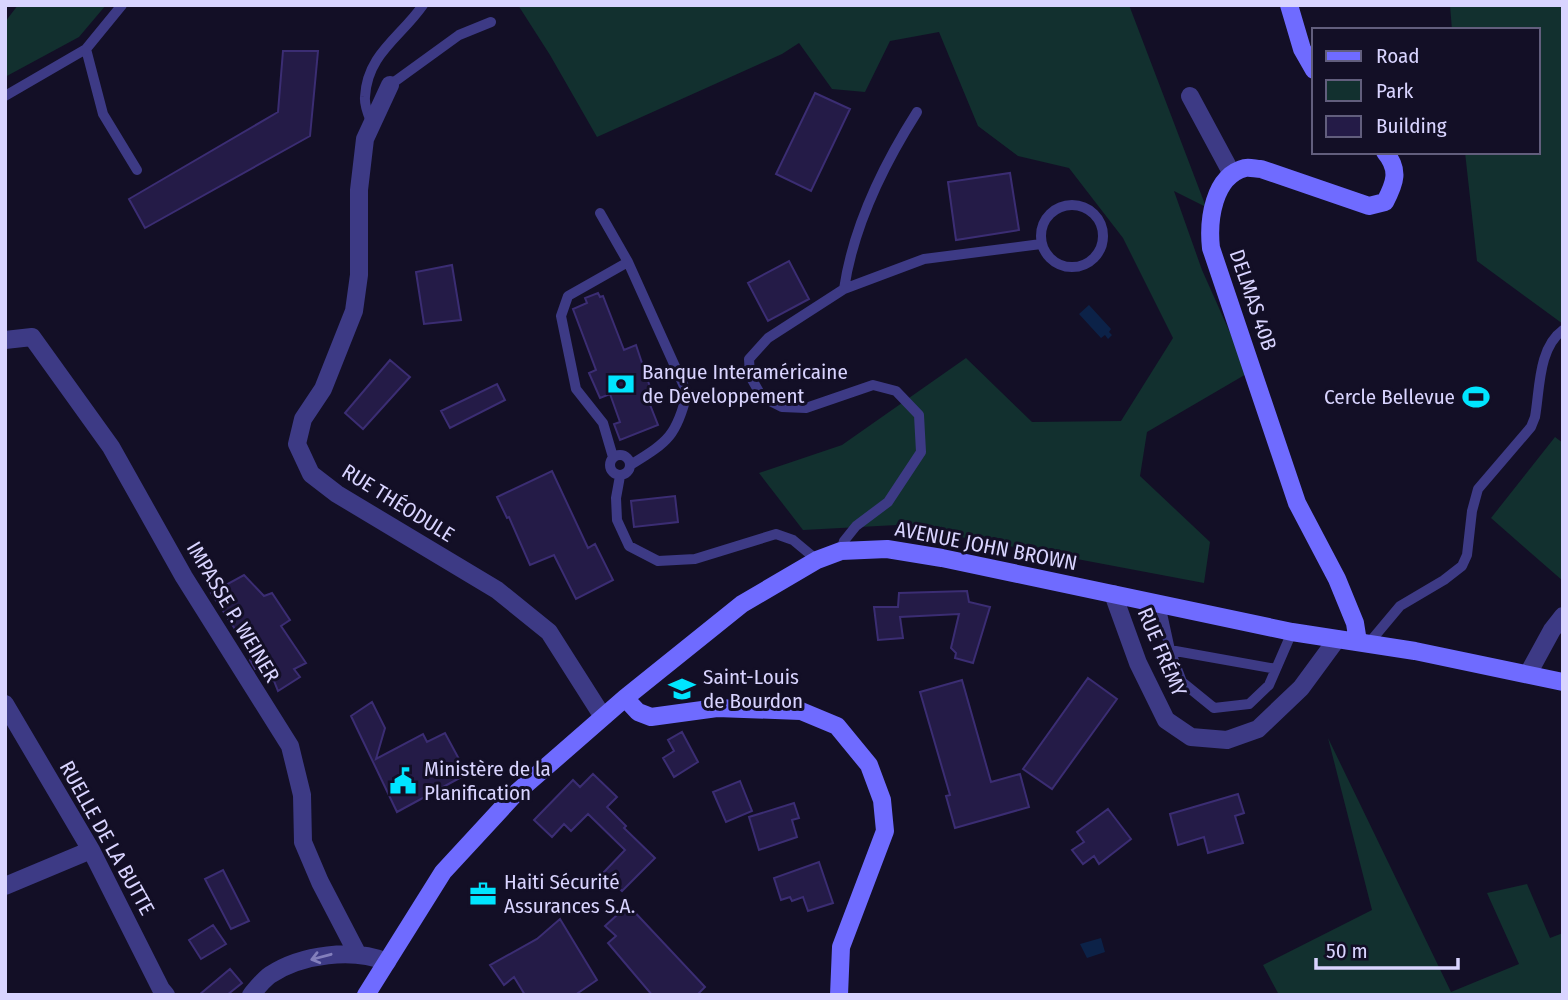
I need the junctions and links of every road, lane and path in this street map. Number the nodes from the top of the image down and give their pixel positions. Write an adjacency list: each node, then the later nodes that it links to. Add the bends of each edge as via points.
1 (122, 5): 5 (lane)
2 (423, 5): 11 (lane, via 390,40 372,68 364,99)
3 (1289, 5): 6 (main road)
4 (491, 22): 7 (lane, via 459,35)
5 (86, 49): 8 (lane); 13 (lane, via 103,114)
6 (1312, 66)
7 (390, 85): 11 (street)
8 (5, 96)
9 (1190, 96): 14 (street)
10 (917, 112): 18 (lane, via 896,146 858,231)
11 (372, 125): 38 (street, RUE THÉODULE, via 365,139 359,190 359,275 354,311 323,389 303,419 296,444 311,474 337,494 497,590 550,632)
12 (1386, 154): 14 (main road, via 1395,167 1395,182 1385,202 1369,206 1261,169 1246,167)
13 (137, 170)
14 (1232, 174): 31 (main road, DELMAS 40B, via 1214,202 1211,248 1297,503 1337,579)
15 (600, 213): 17 (lane)
16 (1041, 244): 16 (lane, via 1041,228 1048,216 1063,206 1079,205 1094,213 1102,226 1100,253 1091,263 1072,269 1055,264); 18 (lane, via 924,259)
17 (628, 261): 21 (lane, via 568,296 561,316 576,389 603,423); 22 (lane, via 687,393 671,436)
18 (844, 289): 24 (lane, via 768,338 749,359 750,376 762,397 782,407 806,408 873,385 896,391 919,415 920,452 888,502 856,526)
19 (1563, 330): 31 (lane, via 1547,348 1531,427 1478,489 1462,566 1400,606)
20 (5, 340): 41 (street, IMPASSE P. WEINER, via 32,337 111,447 184,577 290,746 302,795 303,842)
21 (613, 457): 22 (lane, via 622,454); 23 (lane, via 609,466)
22 (632, 464): 23 (lane, via 630,471)
23 (620, 476): 25 (lane, via 617,520 629,546 658,561 695,559 776,534 793,540)
24 (841, 551): 25 (main road, AVENUE JOHN BROWN); 26 (main road, AVENUE JOHN BROWN, via 887,549)
25 (817, 560): 36 (main road, AVENUE JOHN BROWN, via 742,604)
26 (1113, 594): 27 (main road, AVENUE JOHN BROWN); 30 (street, RUE FRÉMY, via 1138,663 1166,720 1191,737 1227,740 1258,729 1301,688)
27 (1160, 604): 29 (main road, AVENUE JOHN BROWN); 32 (lane)
28 (1563, 616): 34 (street)
29 (1292, 632): 30 (main road, AVENUE JOHN BROWN); 33 (lane)
30 (1336, 639): 31 (main road, AVENUE JOHN BROWN)
31 (1363, 642): 34 (main road, AVENUE JOHN BROWN)
32 (1170, 650): 33 (lane); 33 (lane, via 1182,682 1214,708 1249,704 1269,685)
33 (1276, 669)
34 (1528, 674): 35 (main road, AVENUE JOHN BROWN)
35 (1563, 682)
36 (625, 698): 38 (main road, AVENUE JOHN BROWN); 46 (main road, via 638,712 651,717 717,708 801,711 837,726 869,765 882,800 885,831 841,947)
37 (5, 704): 39 (street, RUELLE DE LA BUTTE)
38 (603, 717): 42 (main road, AVENUE JOHN BROWN, via 515,794 443,872)
39 (91, 849): 40 (street); 43 (street, RUELLE DE LA BUTTE)
40 (5, 886)
41 (358, 955): 42 (street); 44 (street, one-way to 44, via 330,953 290,966 270,975)
42 (387, 962): 45 (main road, AVENUE JOHN BROWN)
43 (166, 995)
44 (251, 995)
45 (366, 995)
46 (839, 995)

